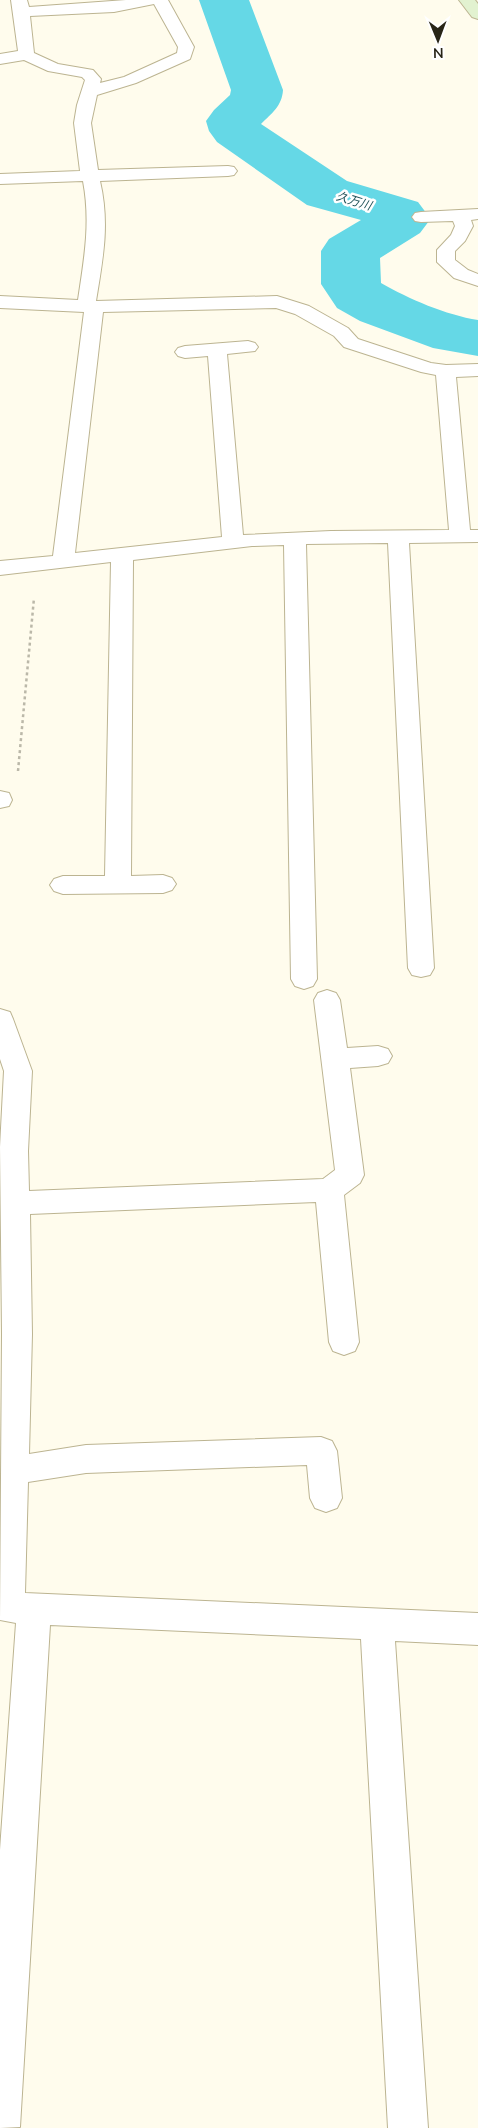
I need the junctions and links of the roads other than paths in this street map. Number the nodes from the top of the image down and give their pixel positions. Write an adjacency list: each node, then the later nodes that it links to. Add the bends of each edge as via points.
1 (151, 0): 4 (street, via 114,7)
2 (160, 0): 8 (street, via 186,47 184,56 130,80)
3 (468, 0): 5 (main road)
4 (21, 6): 6 (street)
5 (478, 14)
6 (26, 56): 7 (street); 8 (street, via 54,68 87,73 93,80)
7 (0, 59)
8 (91, 91): 10 (street, via 84,107 83,121)
9 (228, 171): 10 (street)
10 (89, 176): 11 (street); 16 (street, via 97,221)
11 (0, 179)
12 (469, 215): 13 (street); 14 (street, via 460,237 446,250 446,262 461,274)
13 (421, 217)
14 (478, 280)
15 (0, 302): 16 (street)
16 (90, 307): 20 (street, via 277,302 302,310 341,332 352,343 428,368); 27 (street)
17 (248, 347): 18 (street)
18 (217, 350): 19 (street); 25 (street)
19 (185, 352)
20 (446, 370): 21 (street); 22 (street)
21 (478, 370)
22 (469, 536): 23 (street)
23 (398, 537): 24 (street); 32 (street)
24 (295, 538): 25 (street); 33 (street)
25 (233, 542): 26 (street)
26 (122, 554): 27 (street); 29 (street)
27 (63, 562): 28 (street)
28 (0, 568)
29 (118, 884): 30 (street); 31 (street)
30 (163, 884)
31 (63, 885)
32 (421, 968)
33 (304, 979)
34 (327, 1000): 37 (street)
35 (0, 1019): 38 (street, via 18,1071)
36 (378, 1056): 37 (street)
37 (335, 1059): 39 (street, via 350,1175)
38 (7, 1151): 40 (street)
39 (329, 1190): 40 (street); 41 (street)
40 (14, 1203): 42 (street)
41 (344, 1342)
42 (8, 1346): 43 (street)
43 (13, 1471): 44 (street, via 86,1459 321,1451); 45 (street)
44 (326, 1498)
45 (14, 1608): 46 (street); 48 (street)
46 (377, 1625): 47 (street); 50 (street)
47 (478, 1629)
48 (5, 1965): 49 (street)
49 (0, 2127)
50 (408, 2128)

